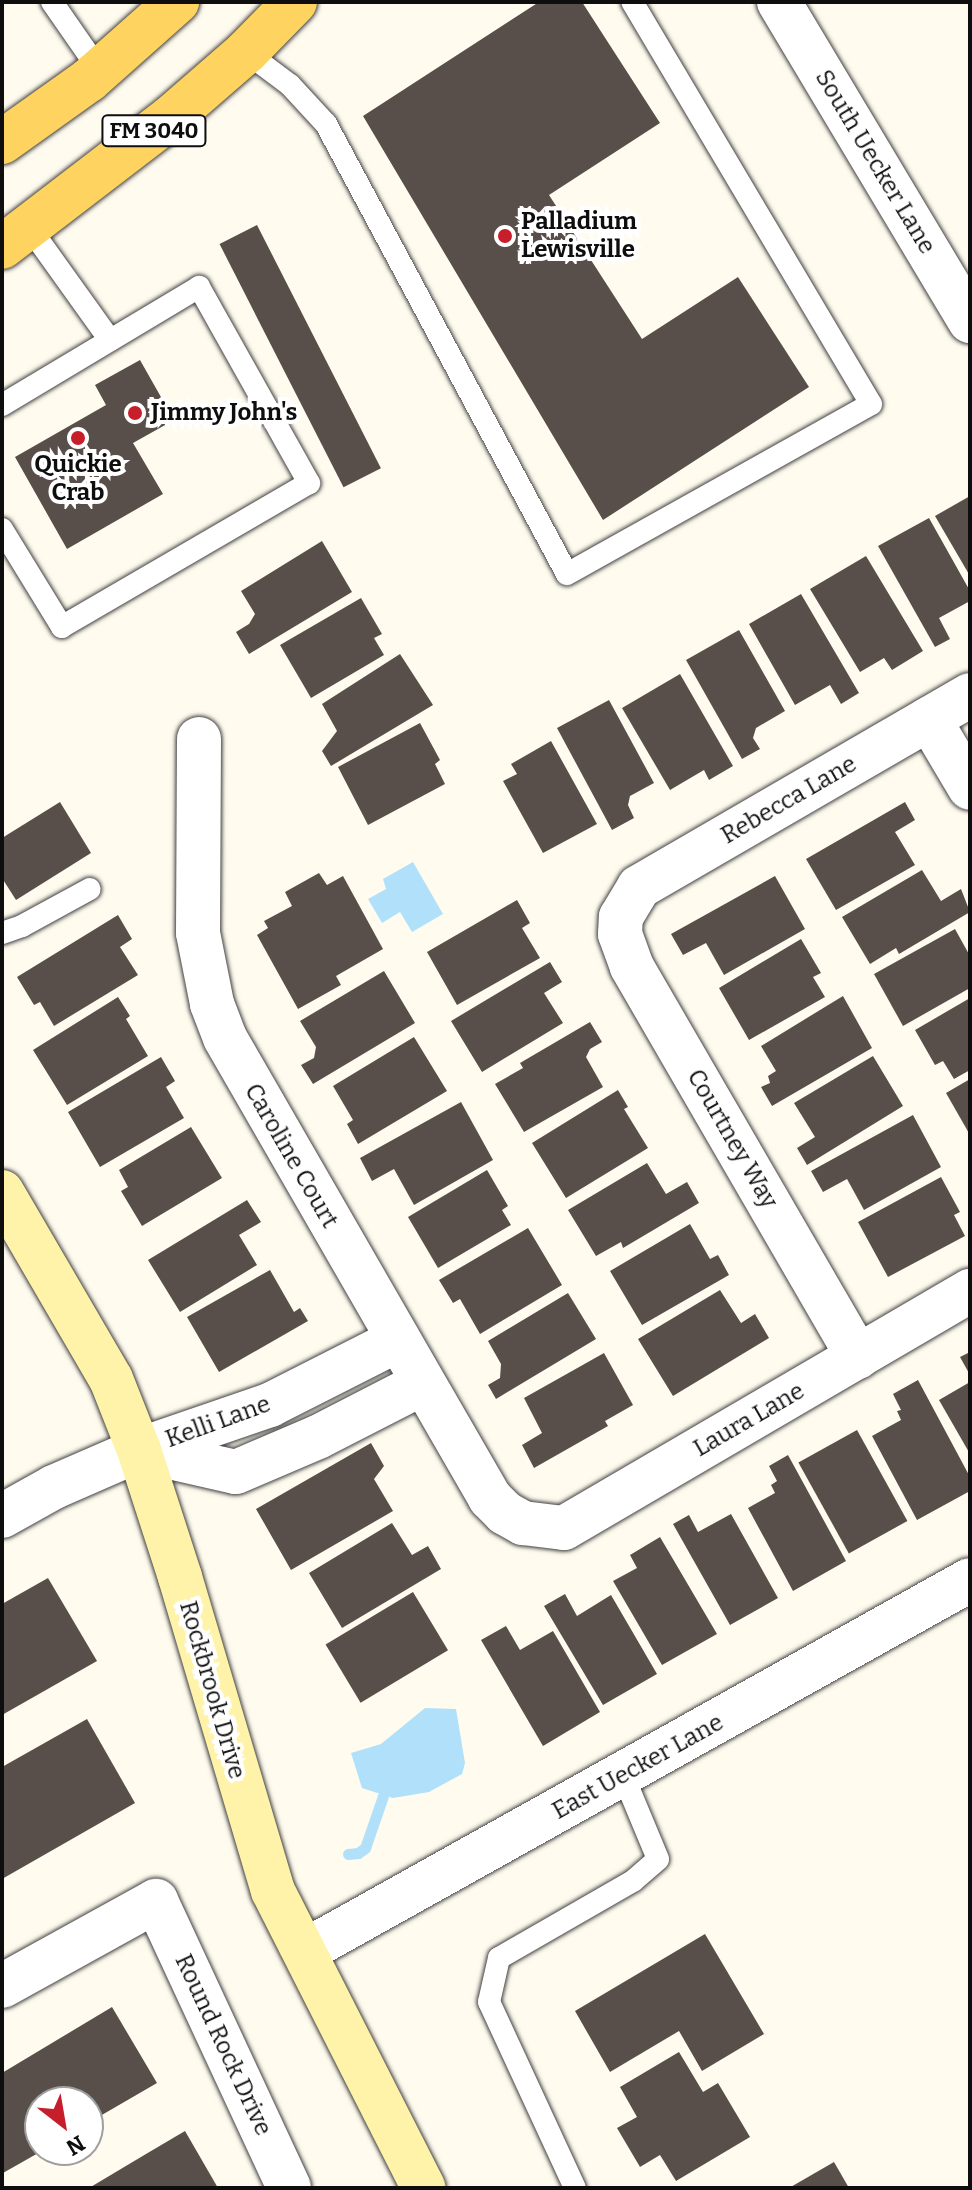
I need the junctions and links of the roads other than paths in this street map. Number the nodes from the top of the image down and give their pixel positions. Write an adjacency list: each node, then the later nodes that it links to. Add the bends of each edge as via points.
1 (52, 2): 7 (lane)
2 (177, 2): 7 (main road, FM 3040)
3 (295, 2): 6 (main road, FM 3040)
4 (632, 2): 6 (lane, via 871,404 567,574 326,124 290,85)
5 (779, 2): 10 (street, South Uecker Lane)
6 (246, 52): 9 (main road, FM 3040)
7 (100, 71): 8 (main road, FM 3040)
8 (2, 142)
9 (16, 237): 11 (lane)
10 (965, 303)
11 (110, 340): 12 (lane); 13 (lane, via 199,287 309,483 62,627)
12 (2, 405)
13 (2, 529)
14 (970, 695): 15 (street, Rebecca Lane)
15 (929, 719): 17 (street); 19 (street, Rebecca Lane, via 639,887)
16 (199, 739): 23 (street, Caroline Court, via 198,933 212,1004 242,1070)
17 (970, 788)
18 (90, 889): 20 (lane)
19 (621, 917): 24 (street, Courtney Way, via 628,959)
20 (2, 933)
21 (4, 1198): 26 (street, Rockbrook Drive, via 111,1379)
22 (970, 1291): 24 (street, Laura Lane)
23 (398, 1340): 25 (street, Caroline Court); 26 (street, Kelli Lane, via 270,1405)
24 (858, 1357): 28 (street, Laura Lane, via 564,1528)
25 (423, 1383): 26 (street, Kelli Lane, via 236,1472); 28 (street, Caroline Court, via 490,1498)
26 (139, 1450): 27 (street); 31 (street, Rockbrook Drive, via 251,1825 273,1891)
27 (2, 1516)
28 (523, 1523)
29 (970, 1580): 30 (street, East Uecker Lane)
30 (623, 1775): 31 (street, East Uecker Lane); 35 (lane, via 658,1859 633,1881 499,1958 489,2002)
31 (305, 1951): 34 (street, Rockbrook Drive)
32 (2, 1986): 33 (street, Round Rock Drive, via 156,1901)
33 (289, 2188)
34 (424, 2188)
35 (575, 2188)

